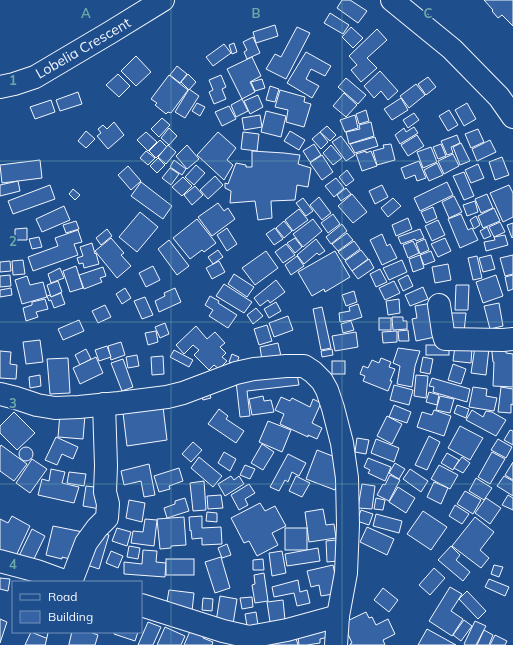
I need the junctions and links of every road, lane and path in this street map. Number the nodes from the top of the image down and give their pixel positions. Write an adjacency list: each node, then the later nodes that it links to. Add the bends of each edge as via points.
1 (163, 0): 3 (street, Lobelia Crescent, via 35,77)
2 (392, 0): 4 (street, via 452,49 499,97)
3 (0, 87)
4 (513, 117)
5 (439, 305): 6 (street, via 445,339)
6 (513, 339)
7 (0, 394): 8 (street, via 54,408)
8 (104, 404): 11 (street, via 107,518 86,543); 13 (street, via 167,397 254,369 304,366 313,372 322,381 333,408 347,478 346,573)
9 (0, 561): 10 (street)
10 (64, 581)
11 (71, 581)
12 (142, 605): 13 (street, via 249,637)
13 (338, 616): 16 (street)
14 (60, 633): 15 (street)
15 (57, 645)
16 (336, 645)

